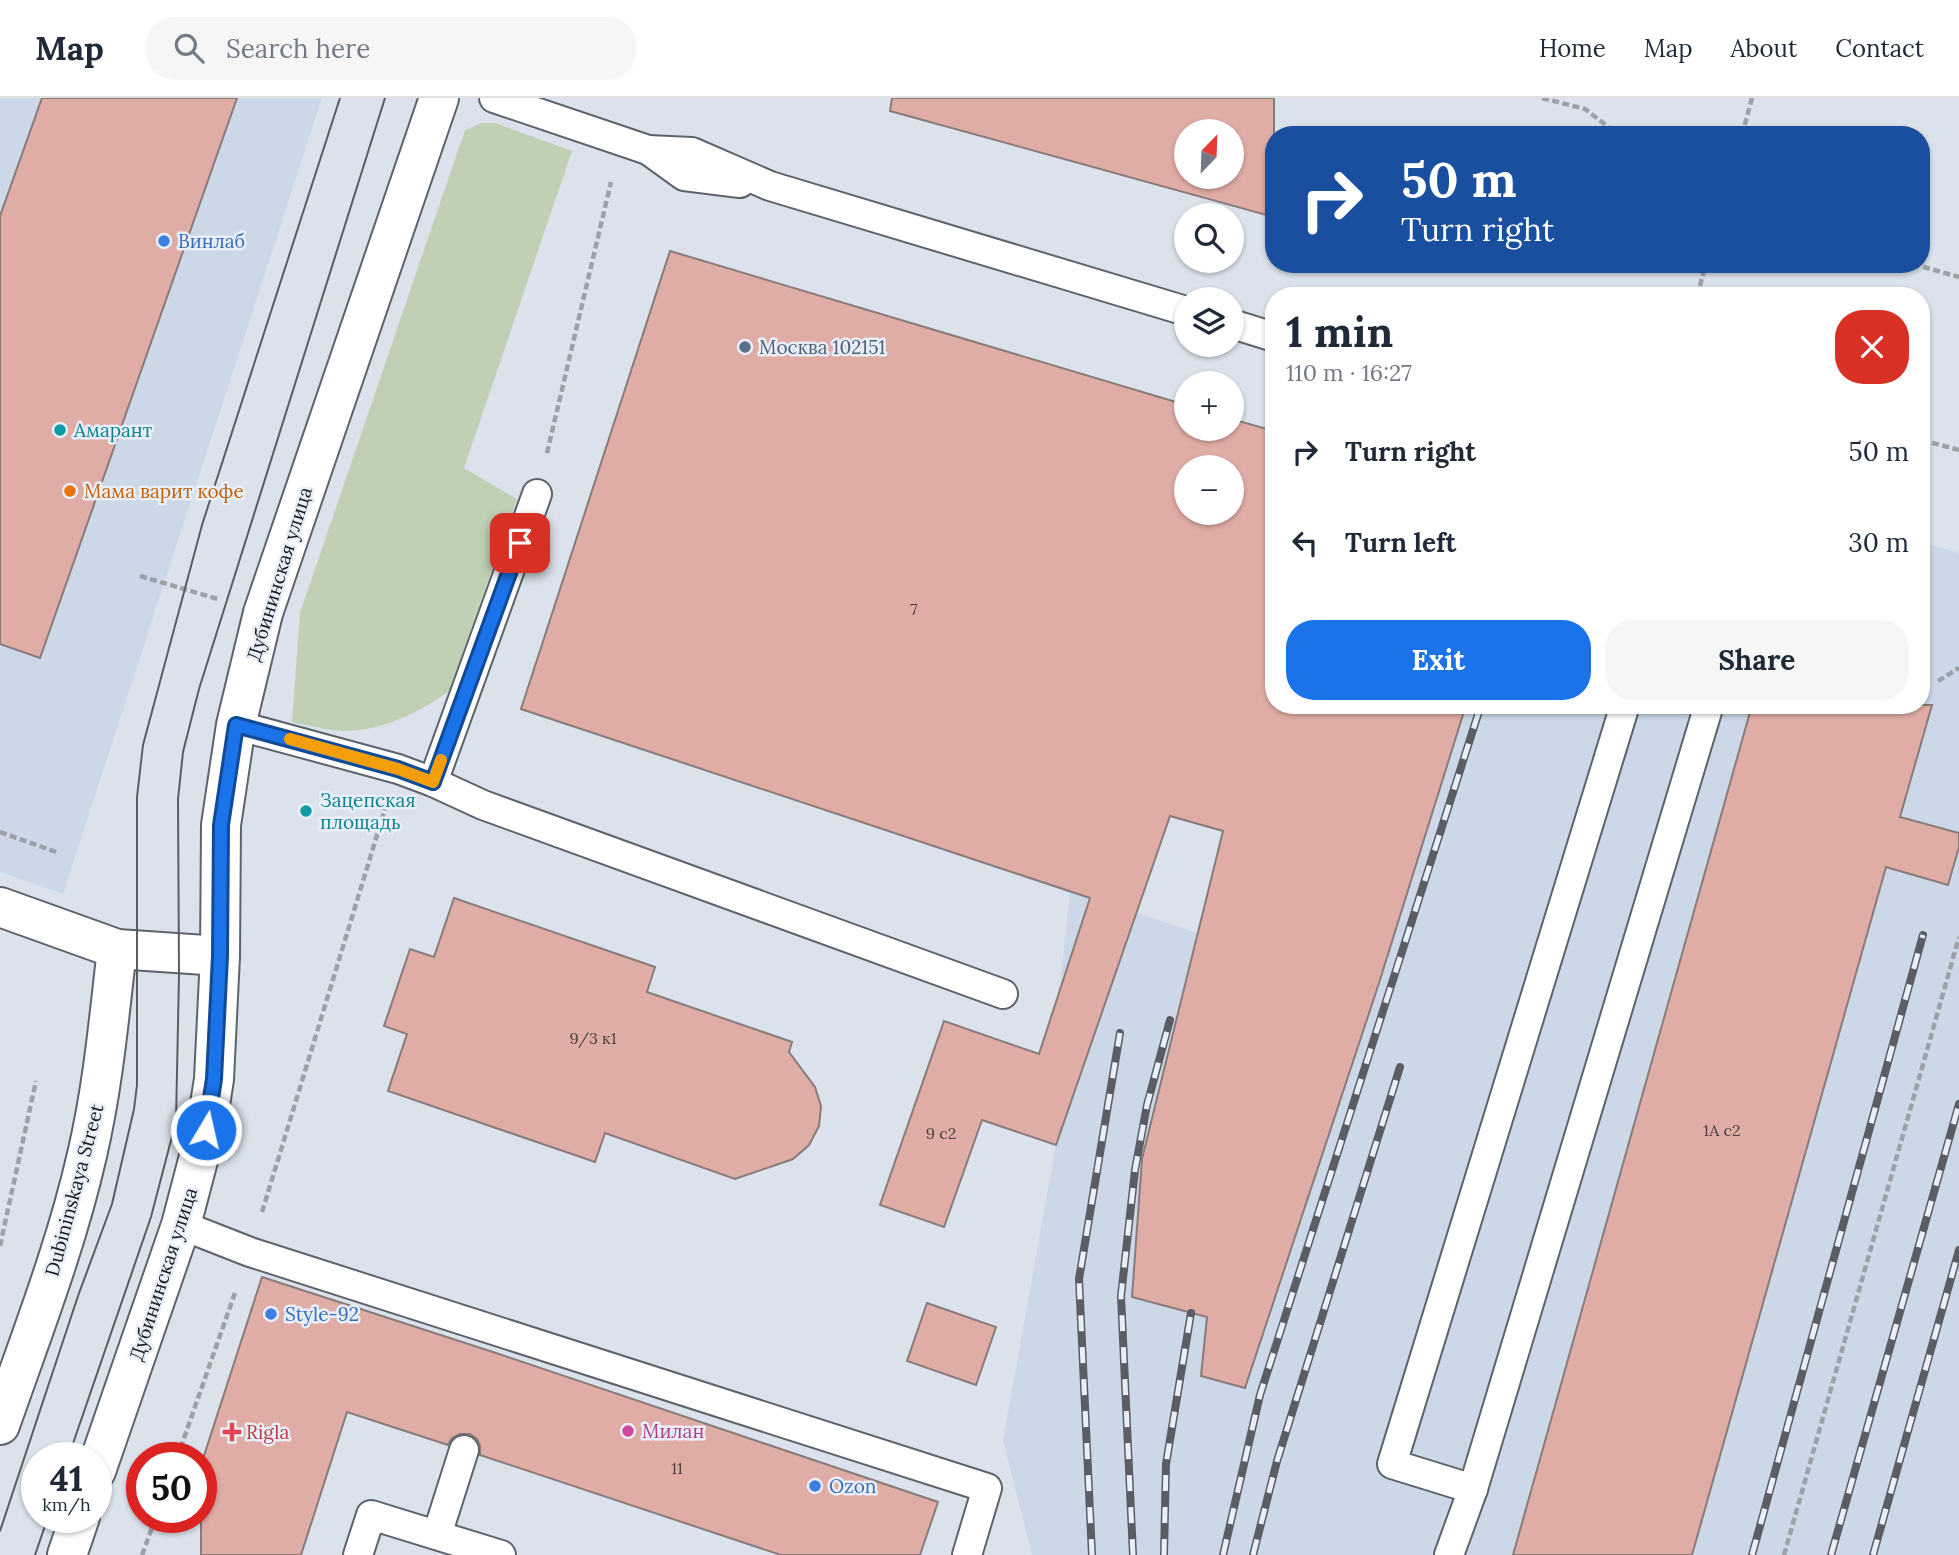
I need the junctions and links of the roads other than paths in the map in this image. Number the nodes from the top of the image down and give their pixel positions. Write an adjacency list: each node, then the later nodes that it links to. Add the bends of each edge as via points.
1 (439, 98): 9 (main road, Дубининская улица, via 263,612)
2 (494, 98): 3 (lane, via 648,150 684,176 770,186)
3 (1174, 307)
4 (1244, 328): 5 (lane)
5 (1265, 334)
6 (537, 494): 10 (lane)
7 (1622, 714): 19 (lane, via 1392,1464)
8 (1706, 714): 19 (lane)
9 (236, 725): 10 (lane); 13 (main road, Дубининская улица, via 221,825)
10 (433, 782): 14 (lane, via 482,805)
11 (0, 907): 12 (main road)
12 (117, 949): 13 (main road); 16 (main road, Dubininskaya Street, via 104,1063 86,1158 69,1224)
13 (220, 956): 15 (main road, Дубининская улица, via 214,1079)
14 (1003, 994)
15 (181, 1225): 17 (main road, Дубининская улица); 25 (lane, via 500,1343 987,1488)
16 (0, 1425)
17 (106, 1442)
18 (464, 1450): 21 (lane)
19 (1473, 1489): 26 (lane)
20 (75, 1533): 22 (main road)
21 (438, 1535): 23 (lane, via 371,1515); 24 (lane)
22 (68, 1555)
23 (358, 1555)
24 (501, 1555)
25 (967, 1555)
26 (1448, 1555)

